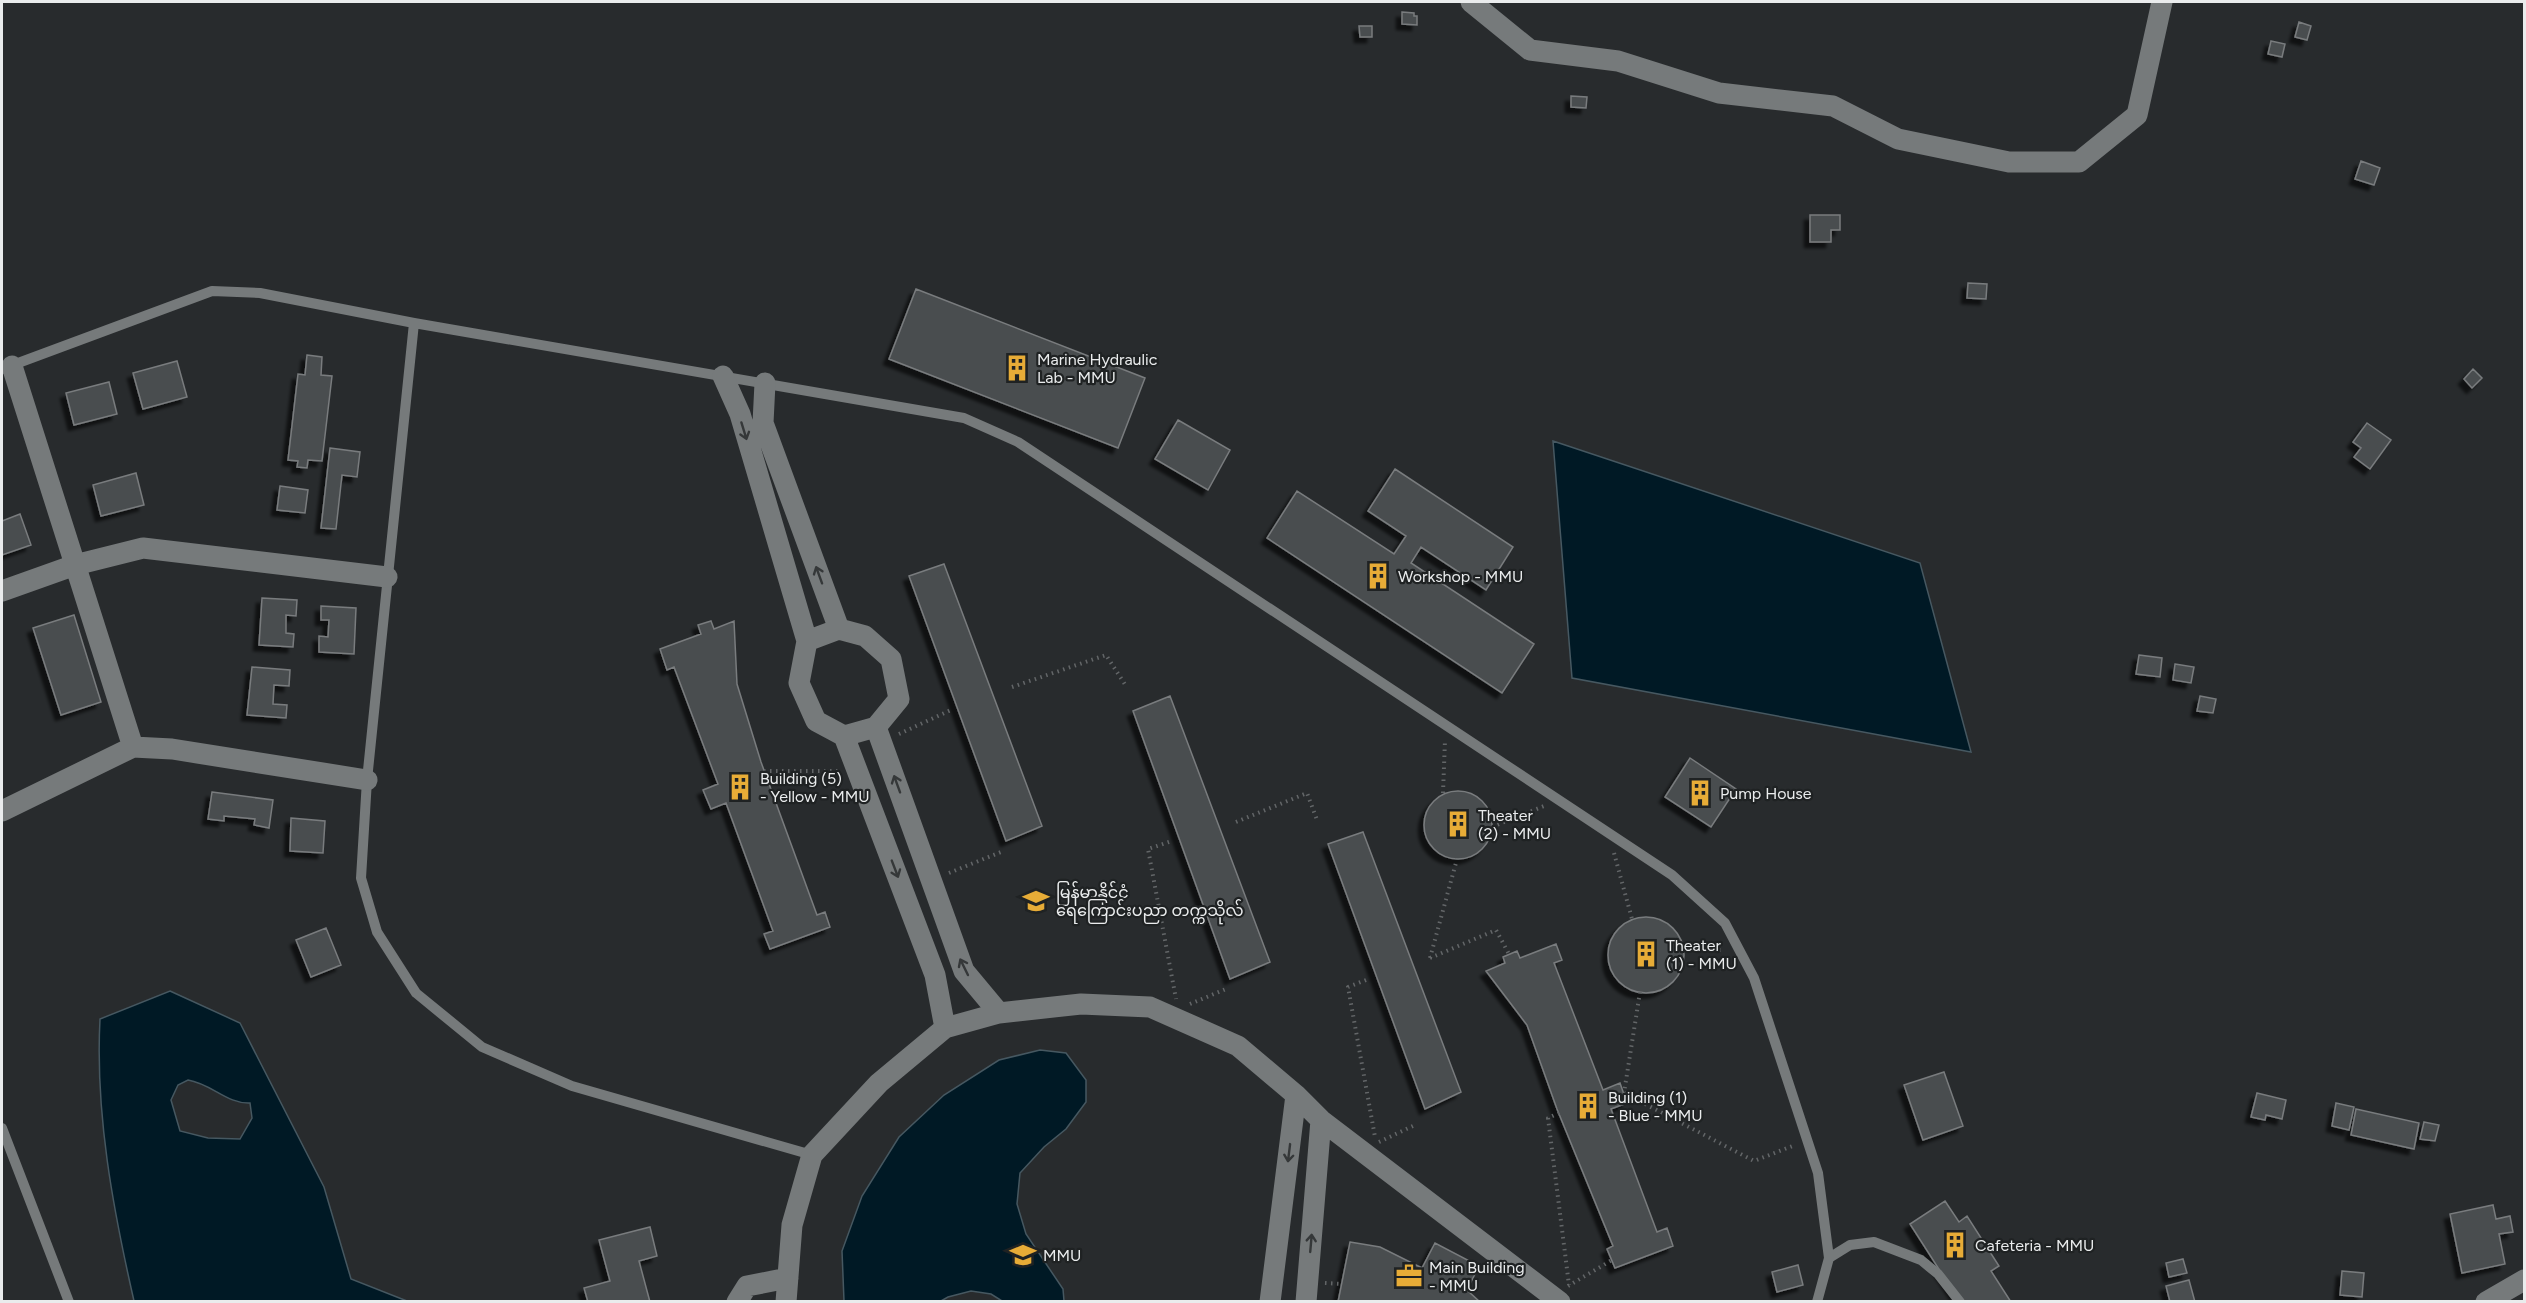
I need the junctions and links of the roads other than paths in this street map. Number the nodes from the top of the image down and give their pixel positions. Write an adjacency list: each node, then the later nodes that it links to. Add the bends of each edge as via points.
1 (1471, 2): 2 (street, via 1530,50 1618,61 1719,93 1833,106 1898,139 2010,162 2079,162 2137,115)
2 (2162, 2)
3 (414, 323): 4 (lane, via 260,293 213,291); 5 (lane); 8 (lane)
4 (7, 367): 7 (street)
5 (723, 376): 6 (lane); 11 (street, one-way to 11, via 740,414)
6 (765, 383): 10 (street, one-way to 6, via 763,423); 23 (lane, via 964,418 1018,442 1672,875 1725,923 1754,978 1818,1173)
7 (75, 565): 8 (street, via 143,548); 9 (street); 14 (street)
8 (387, 577): 15 (lane)
9 (2, 591)
10 (839, 629): 11 (street); 12 (street, via 866,636 891,659 899,699)
11 (807, 641): 13 (street, via 799,683 816,722)
12 (879, 734): 13 (street); 17 (street, one-way to 12, via 964,971)
13 (844, 736): 18 (street, one-way to 18, via 935,975)
14 (133, 747): 15 (street, via 172,749); 16 (street)
15 (366, 780): 22 (lane, via 361,878 377,932 416,993 482,1047 572,1086)
16 (2, 811)
17 (999, 1013): 18 (street); 19 (street, via 1081,1004 1171,1011 1238,1047)
18 (945, 1028): 22 (street, via 879,1083)
19 (1296, 1095): 20 (street); 30 (street, one-way to 30)
20 (1321, 1120): 26 (street); 31 (street, one-way to 20)
21 (2, 1128): 27 (lane)
22 (812, 1155): 24 (street, via 792,1225)
23 (1829, 1258): 32 (lane); 33 (lane, via 1851,1245 1874,1242 1921,1260)
24 (788, 1278): 28 (street, via 747,1286); 29 (street)
25 (2524, 1280): 34 (street)
26 (1560, 1294)
27 (69, 1302)
28 (736, 1302)
29 (786, 1302)
30 (1270, 1302)
31 (1306, 1302)
32 (1817, 1302)
33 (1960, 1302)
34 (2486, 1302)

